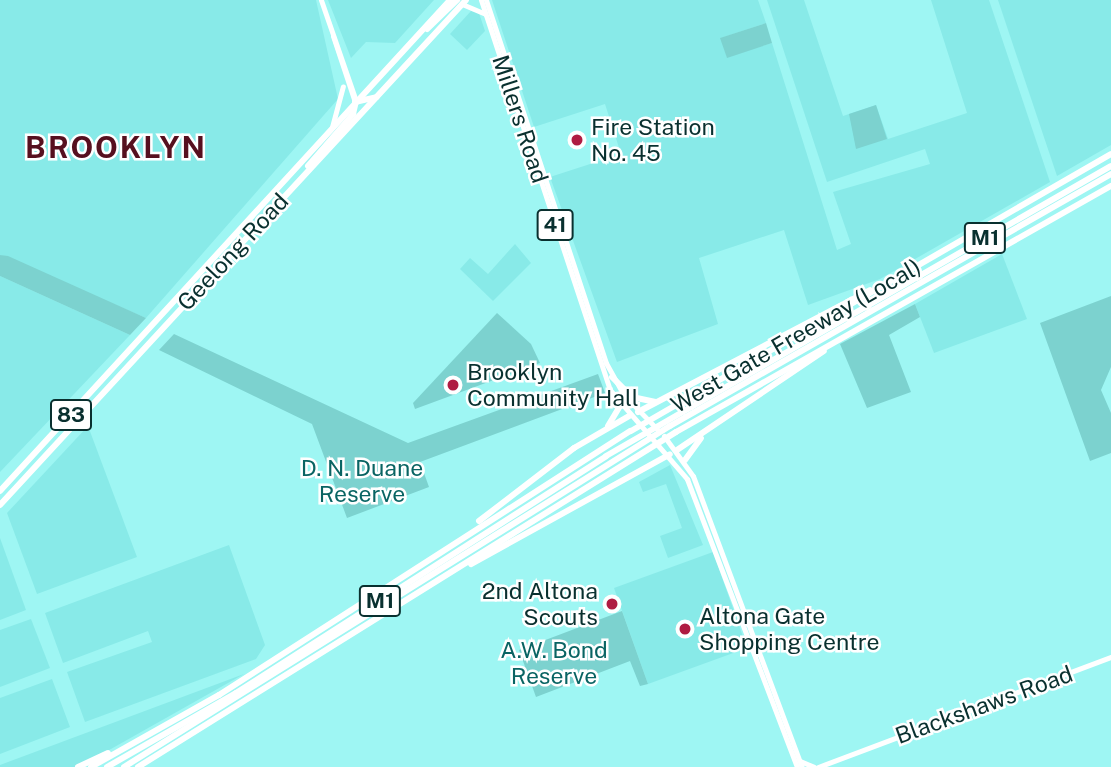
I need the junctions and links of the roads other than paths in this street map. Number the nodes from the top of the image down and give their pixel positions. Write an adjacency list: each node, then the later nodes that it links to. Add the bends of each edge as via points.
1 (321, 0): 7 (main road)
2 (450, 0): 6 (highway, Geelong Road)
3 (484, 0): 5 (main road, Millers Road)
4 (462, 1): 5 (main road); 6 (highway); 9 (highway, Geelong Road)
5 (488, 13): 21 (main road, Millers Road / 41); 23 (main road, Millers Road / 41, via 607,383)
6 (419, 34): 8 (highway, Geelong Road)
7 (347, 81): 8 (main road); 10 (main road); 11 (main road)
8 (368, 88): 10 (highway, Geelong Road / 83)
9 (379, 96): 10 (highway); 15 (highway, Geelong Road / 83)
10 (356, 102): 11 (highway, Geelong Road / 83); 15 (highway)
11 (332, 127): 17 (highway, Geelong Road / 83)
12 (1111, 154): 19 (highway, West Gate Freeway (Local) / M1)
13 (1111, 166): 27 (highway, M1)
14 (1111, 174): 27 (highway, M1)
15 (303, 177): 18 (highway, Geelong Road / 83)
16 (1111, 186): 20 (highway, West Gate Freeway (Local) / M1)
17 (267, 202): 18 (highway); 33 (highway, Geelong Road / 83)
18 (274, 208): 34 (highway, Geelong Road / 83)
19 (919, 265): 22 (highway); 36 (highway, West Gate Freeway (Local) / M1, via 631,431)
20 (854, 330): 24 (highway); 37 (highway, West Gate Freeway (Local) / M1, via 648,448)
21 (612, 377): 22 (highway, via 632,397); 25 (main road, Millers Road / 41)
22 (657, 401): 25 (highway)
23 (620, 406): 26 (main road, Millers Road / 41); 28 (highway)
24 (742, 407): 30 (highway); 32 (highway, via 692,447)
25 (638, 412): 26 (main road); 30 (main road, Millers Road / 41)
26 (629, 416): 28 (highway); 31 (main road, Millers Road / 41)
27 (667, 423): 29 (highway, M1)
28 (604, 430): 36 (highway)
29 (640, 440): 43 (highway, M1, via 247,686); 44 (highway, M1)
30 (677, 450): 31 (main road); 32 (main road, Millers Road / 41)
31 (670, 454): 35 (main road, Millers Road / 41); 37 (highway)
32 (685, 460): 35 (main road, Millers Road / 41)
33 (0, 491)
34 (0, 505)
35 (717, 547): 40 (main road, Millers Road / 41)
36 (443, 550): 39 (highway, West Gate Freeway (Local) / M1)
37 (376, 621): 45 (highway, West Gate Freeway (Local) / M1)
38 (1111, 657): 46 (main road, Blackshaws Road)
39 (199, 706): 41 (highway); 42 (highway, West Gate Freeway (Local) / M1)
40 (797, 765): 46 (main road)
41 (78, 767)
42 (91, 767)
43 (107, 767)
44 (124, 767)
45 (138, 767)
46 (816, 767)

